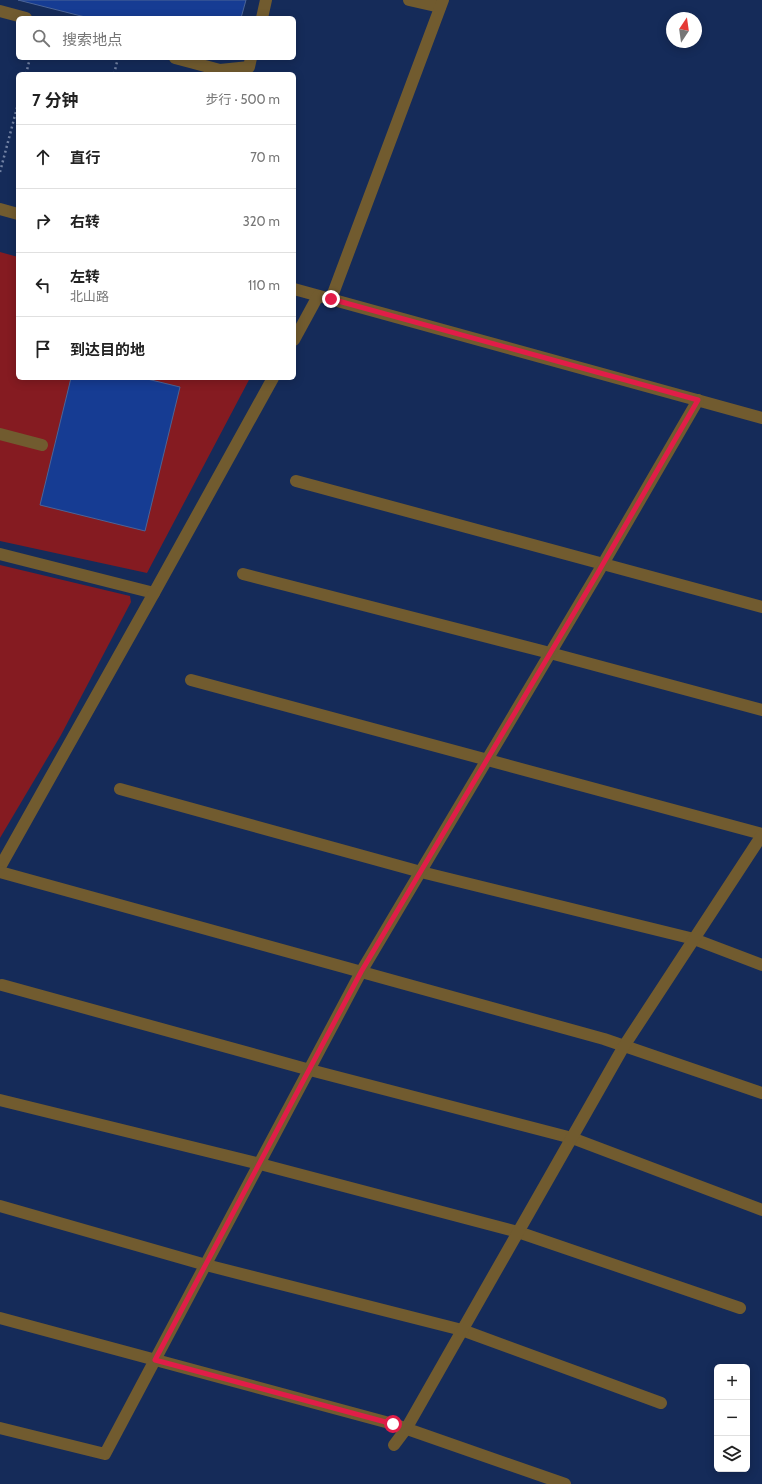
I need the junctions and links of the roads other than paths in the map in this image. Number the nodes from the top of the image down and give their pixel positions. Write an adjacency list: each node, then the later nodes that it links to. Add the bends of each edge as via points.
1 (266, 0): 6 (street)
2 (410, 0): 3 (street)
3 (441, 4): 13 (street)
4 (0, 11): 5 (street)
5 (19, 16)
6 (262, 16)
7 (182, 60): 8 (street, via 220,70 249,68)
8 (251, 60)
9 (0, 209): 10 (street)
10 (16, 213)
11 (296, 290): 12 (street)
12 (318, 296): 13 (street); 14 (street)
13 (331, 299): 16 (street)
14 (296, 336)
15 (272, 380): 24 (street)
16 (698, 400): 17 (street); 22 (street)
17 (762, 418)
18 (0, 434): 19 (street)
19 (42, 445)
20 (296, 480): 22 (street)
21 (0, 554): 24 (street)
22 (603, 564): 25 (street); 26 (street)
23 (243, 574): 26 (street)
24 (154, 593): 32 (street)
25 (762, 607)
26 (550, 653): 28 (street); 29 (street)
27 (191, 680): 29 (street)
28 (762, 710)
29 (488, 759): 31 (street); 34 (street)
30 (120, 789): 34 (street)
31 (762, 834): 35 (street)
32 (0, 867)
33 (0, 872): 37 (street)
34 (421, 872): 35 (street); 37 (street)
35 (694, 939): 36 (street); 39 (street)
36 (762, 965)
37 (361, 972): 39 (street); 40 (street)
38 (2, 985): 40 (street)
39 (624, 1046): 41 (street); 43 (street)
40 (310, 1070): 43 (street); 44 (street)
41 (762, 1093)
42 (0, 1100): 44 (street)
43 (572, 1138): 46 (street); 47 (street)
44 (260, 1164): 47 (street); 48 (street)
45 (0, 1206): 48 (street)
46 (762, 1210)
47 (518, 1232): 49 (street); 51 (street)
48 (206, 1265): 51 (street); 52 (street)
49 (740, 1308)
50 (0, 1318): 52 (street)
51 (462, 1330): 53 (street); 55 (street)
52 (155, 1360): 54 (street, via 105,1454); 55 (street)
53 (661, 1403)
54 (0, 1428)
55 (406, 1429): 56 (street); 57 (street)
56 (394, 1445)
57 (565, 1484)

